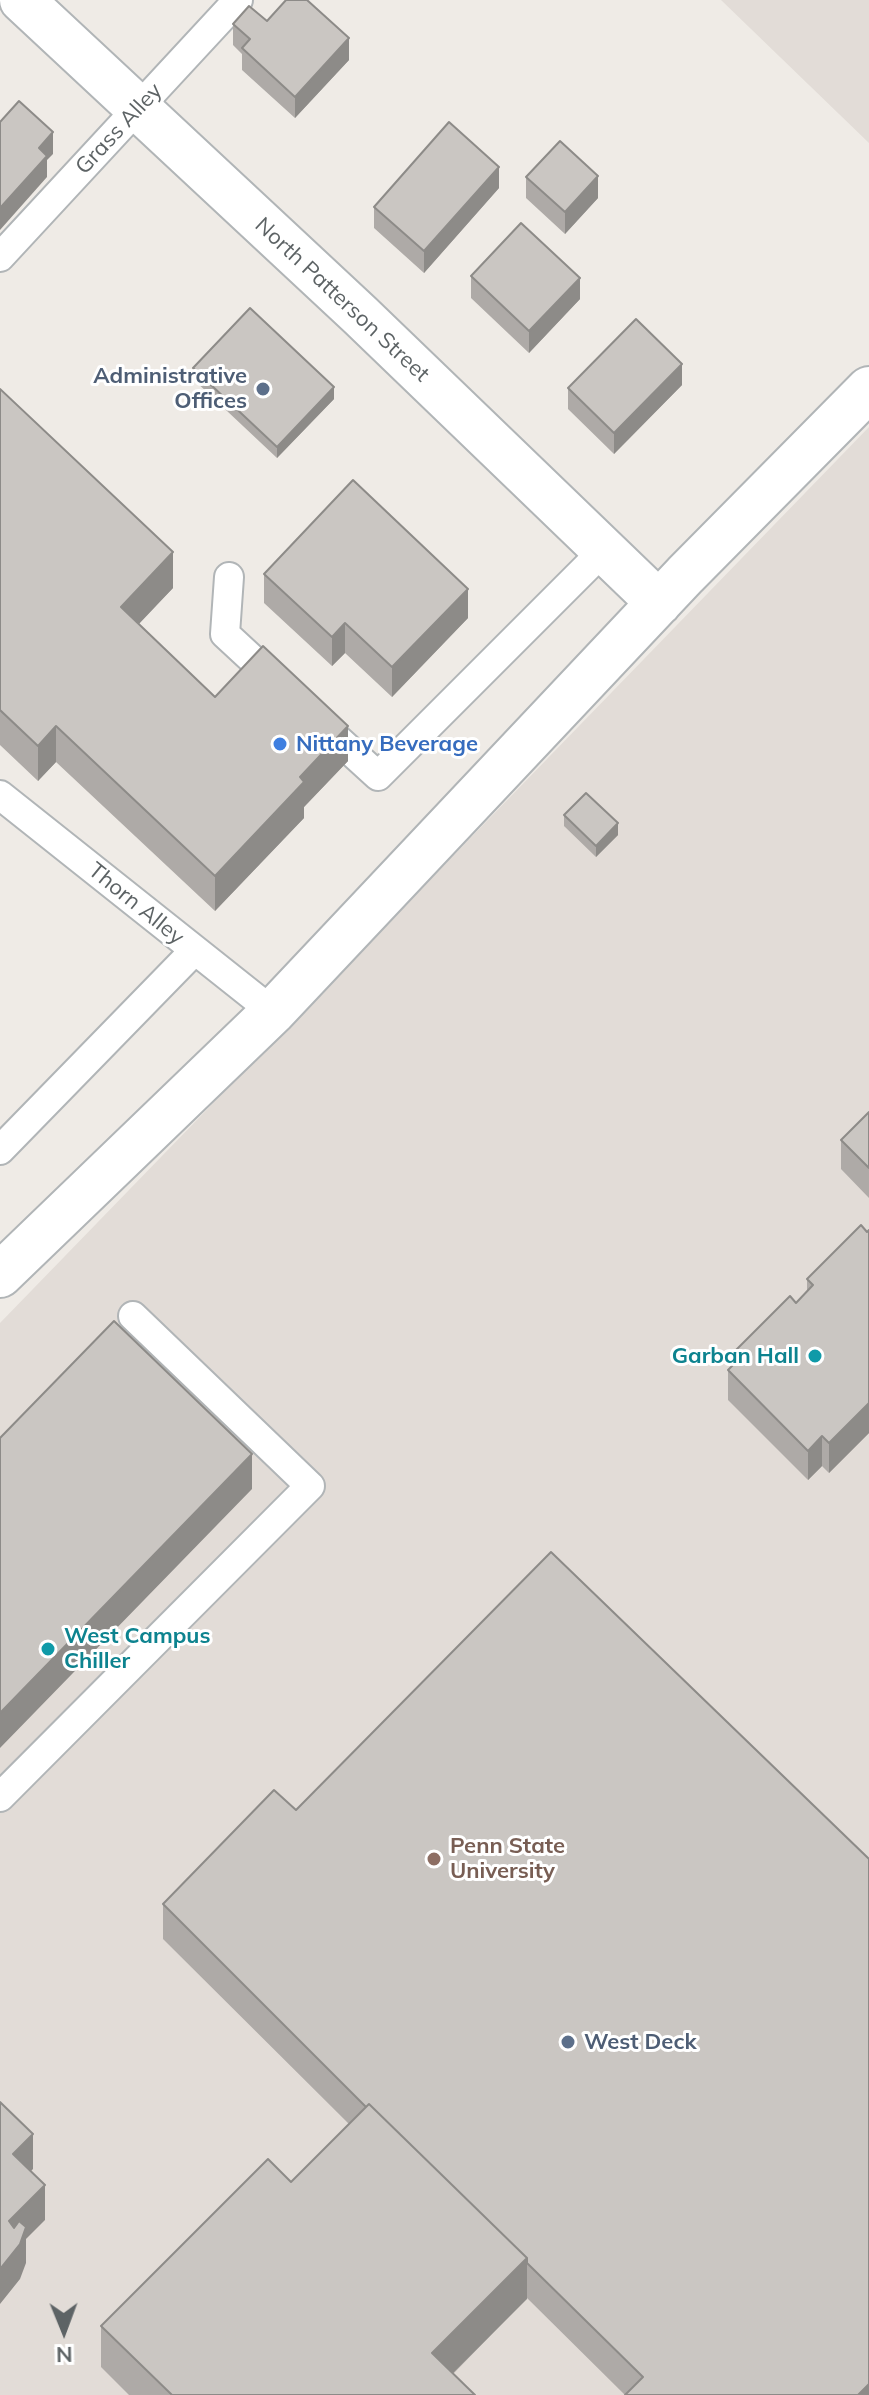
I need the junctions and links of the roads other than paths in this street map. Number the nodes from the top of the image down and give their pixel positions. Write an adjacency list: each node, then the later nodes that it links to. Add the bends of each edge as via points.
1 (22, 0): 3 (street, North Patterson Street)
2 (238, 0): 3 (lane, Grass Alley)
3 (138, 108): 4 (lane, Grass Alley); 6 (street, North Patterson Street)
4 (0, 257)
5 (869, 389): 8 (street)
6 (605, 549): 7 (lane, via 378,776 225,634); 8 (street, North Patterson Street)
7 (229, 577)
8 (659, 603): 11 (street)
9 (0, 795): 10 (lane, Thorn Alley)
10 (195, 950): 11 (lane, Thorn Alley); 12 (lane)
11 (273, 1012): 13 (street)
12 (0, 1150)
13 (0, 1275)
14 (133, 1316): 15 (lane, via 310,1486)
15 (0, 1797)

